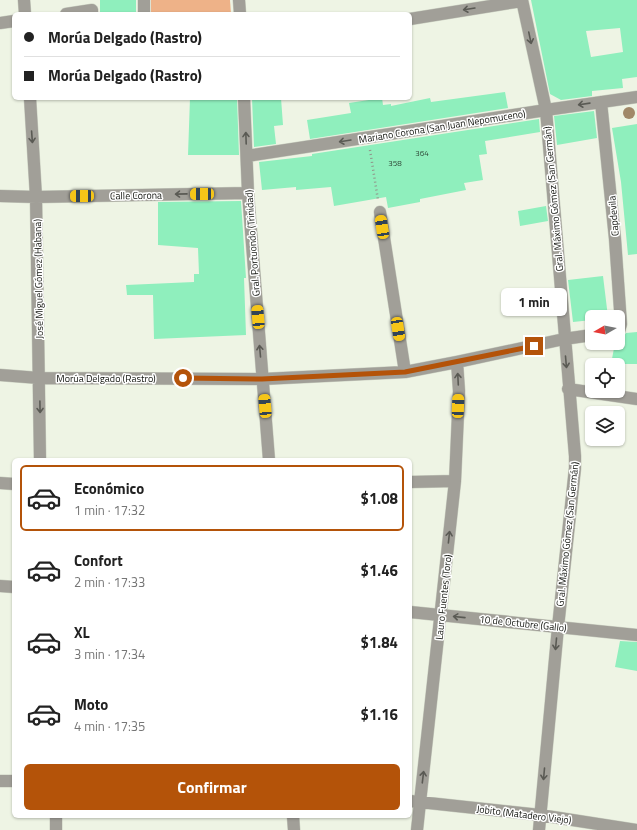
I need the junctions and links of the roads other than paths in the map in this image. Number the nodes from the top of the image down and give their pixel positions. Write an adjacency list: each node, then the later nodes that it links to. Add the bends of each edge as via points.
1 (24, 0): 5 (street)
2 (144, 0): 8 (street)
3 (239, 0): 9 (street)
4 (522, 0): 10 (street, one-way to 10); 17 (street, Gral. Máximo Gómez (San Germán), one-way to 17)
5 (25, 12)
6 (79, 12): 7 (street)
7 (92, 12)
8 (144, 12)
9 (240, 12)
10 (412, 19)
11 (12, 21): 12 (street)
12 (0, 24)
13 (637, 98): 16 (street, Mariano Corona (San Juan Nepomuceno))
14 (30, 100): 21 (street, José Miguel Gómez (Habana), one-way to 21)
15 (244, 100): 18 (street, Gral. Portuondo (Trinidad), one-way to 15)
16 (601, 102): 17 (street, Mariano Corona (San Juan Nepomuceno), one-way to 17); 23 (street, Capdevila)
17 (546, 110): 18 (street, Mariano Corona (San Juan Nepomuceno), one-way to 18); 25 (street, Gral. Máximo Gómez (San Germán))
18 (246, 156): 19 (street, Gral. Portuondo (Trinidad))
19 (248, 193): 21 (street, Calle Corona, one-way to 21); 30 (street, Gral. Portuondo (Trinidad), one-way to 19)
20 (0, 196): 21 (street, Calle Corona)
21 (36, 197): 29 (street, José Miguel Gómez (Habana))
22 (380, 212): 27 (street)
23 (620, 310)
24 (585, 336): 25 (street, Morúa Delgado (Rastro))
25 (564, 339): 26 (street, Morúa Delgado (Rastro)); 31 (street, Gral. Máximo Gómez (San Germán), one-way to 31)
26 (457, 362): 27 (street, Morúa Delgado (Rastro)); 35 (street, Lauro Fuentes (Toro), one-way to 26, via 459,391)
27 (405, 372): 30 (street, Morúa Delgado (Rastro))
28 (0, 375): 29 (street, Morúa Delgado (Rastro))
29 (39, 378): 30 (street, Morúa Delgado (Rastro)); 33 (street, José Miguel Gómez (Habana), one-way to 33)
30 (262, 379): 34 (street, Gral. Portuondo (Trinidad))
31 (568, 389): 32 (street); 43 (street, Gral. Máximo Gómez (San Germán), via 575,444 575,468)
32 (637, 399)
33 (40, 458)
34 (269, 458)
35 (455, 481): 36 (street); 42 (street, Lauro Fuentes (Toro), one-way to 35)
36 (412, 482)
37 (0, 483): 38 (street)
38 (12, 484)
39 (0, 586): 40 (street)
40 (12, 587)
41 (412, 612): 42 (street, 10 de Octubre (Gallo))
42 (441, 615): 43 (street, 10 de Octubre (Gallo), one-way to 42); 47 (street, Lauro Fuentes (Toro), one-way to 42)
43 (558, 627): 44 (street, 10 de Octubre (Gallo)); 48 (street, Gral. Máximo Gómez (San Germán), one-way to 48)
44 (637, 634)
45 (0, 781): 46 (street)
46 (12, 781)
47 (415, 801): 48 (street, Jobito (Matadero Viejo)); 53 (street, Lauro Fuentes (Toro))
48 (540, 815): 54 (street, Gral. Máximo Gómez (San Germán)); 55 (street, Jobito (Matadero Viejo))
49 (56, 818): 51 (street)
50 (293, 818): 52 (street)
51 (56, 830)
52 (294, 830)
53 (417, 830)
54 (539, 830)
55 (637, 830)

